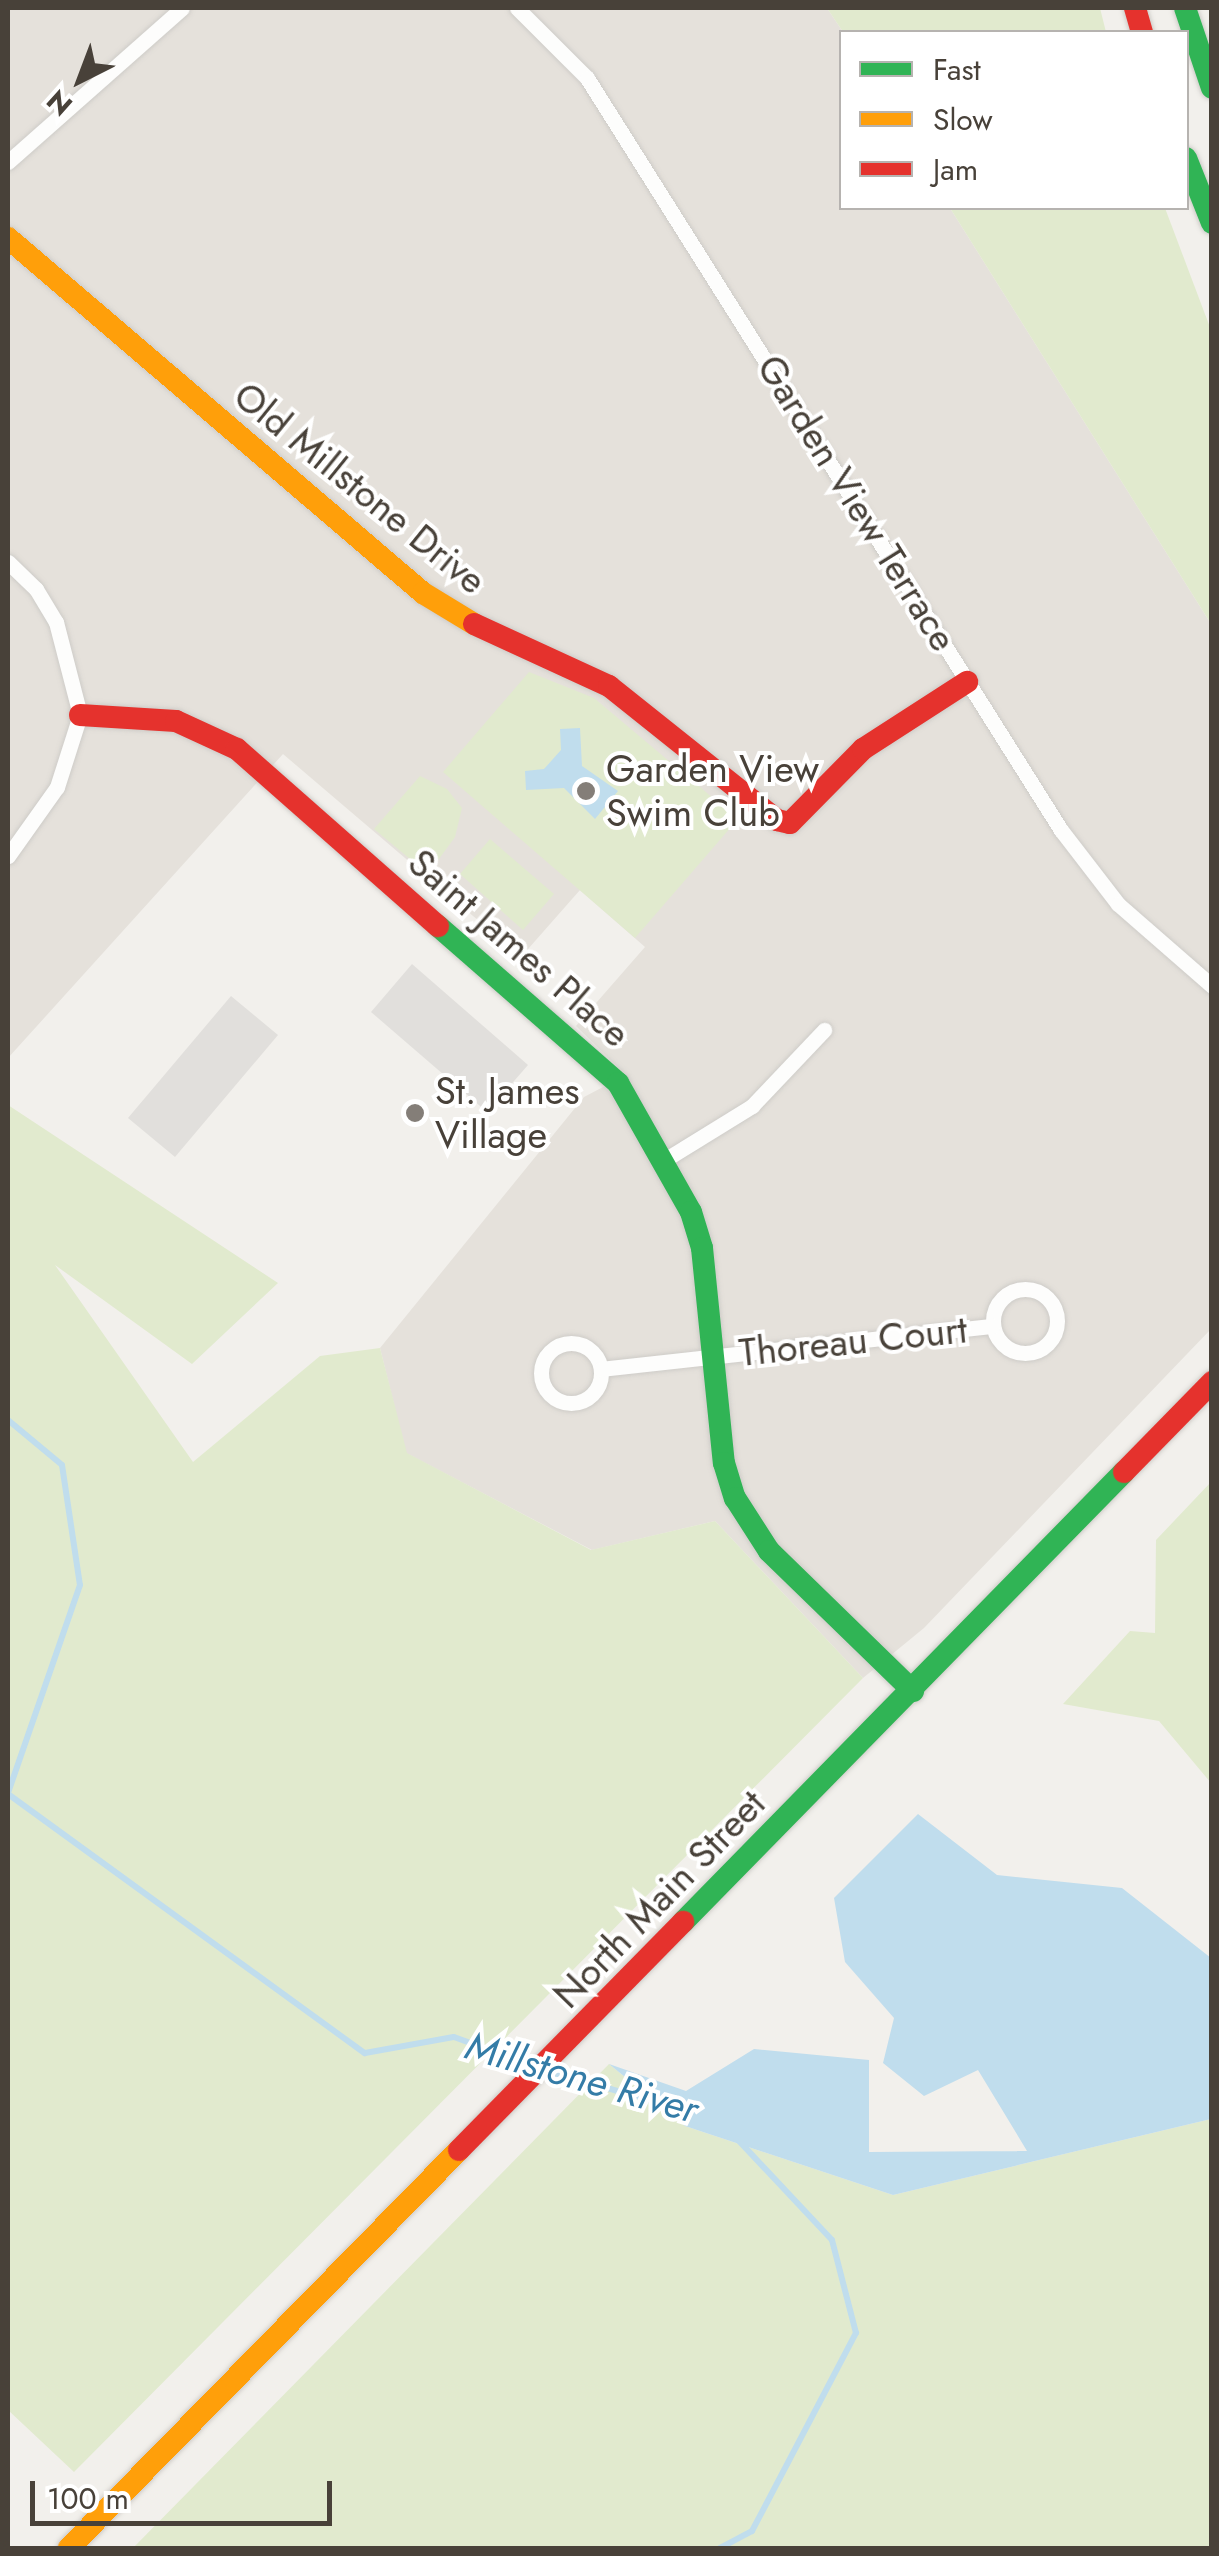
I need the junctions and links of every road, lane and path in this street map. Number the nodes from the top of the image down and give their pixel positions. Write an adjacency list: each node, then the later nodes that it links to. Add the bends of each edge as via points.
1 (182, 8): 5 (street)
2 (517, 8): 10 (street, Garden View Terrace, via 587,78 944,635)
3 (1185, 8): 4 (main road)
4 (1212, 88)
5 (8, 162)
6 (1189, 165): 7 (main road)
7 (1212, 222)
8 (8, 238): 10 (main road, Old Millstone Drive, via 423,593 490,634 609,686 760,809 790,823 864,749)
9 (8, 562): 11 (street, via 56,622)
10 (967, 682): 13 (street, Garden View Terrace, via 1108,892)
11 (80, 714): 12 (street, via 57,787); 15 (main road, Saint James Place, via 176,721 237,749 603,1066)
12 (8, 856)
13 (1212, 986)
14 (824, 1030): 15 (street, via 752,1106)
15 (663, 1161): 17 (main road, Saint James Place, via 702,1248)
16 (993, 1326): 16 (street, Thoreau Court, via 1000,1301 1022,1289 1046,1296 1056,1312 1050,1342 1032,1352 1012,1350); 17 (street, Thoreau Court)
17 (712, 1357): 18 (street, Thoreau Court); 20 (main road, Saint James Place, via 724,1463 750,1525)
18 (601, 1369): 18 (street, via 587,1347 570,1343 547,1355 541,1380 558,1401 576,1404 593,1395)
19 (1212, 1382): 20 (main road, North Main Street)
20 (913, 1690): 21 (main road, North Main Street)
21 (70, 2548)

